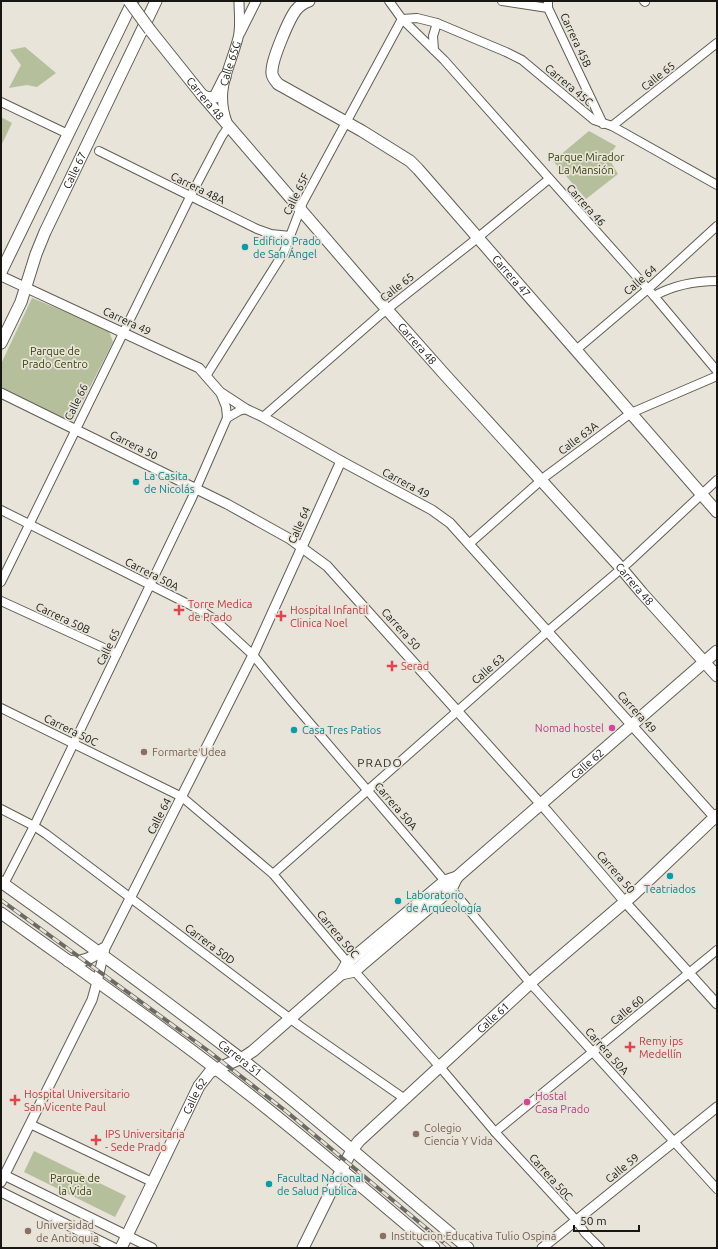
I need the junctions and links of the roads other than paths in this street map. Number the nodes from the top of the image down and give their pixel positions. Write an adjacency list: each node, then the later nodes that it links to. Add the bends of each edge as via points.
1 (129, 1): 16 (main road, Carrera 48, bridge)
2 (134, 1): 22 (main road, Calle 67)
3 (156, 1): 34 (main road, Calle 67, via 45,232)
4 (239, 1): 12 (street, Calle 65G)
5 (256, 1): 12 (street)
6 (309, 1): 18 (main road, Carrera 47, via 297,9 291,19 273,62 274,79 278,84)
7 (389, 1): 10 (street, Carrera 46)
8 (502, 1): 9 (street, Carrera 45B)
9 (548, 4): 19 (street, Carrera 45B)
10 (402, 19): 11 (street, Carrera 45C, via 417,18); 14 (street, Carrera 46); 18 (street, Calle 65F)
11 (437, 23): 14 (street, via 433,36); 19 (street, Carrera 45C, via 522,60 583,112)
12 (239, 36): 15 (street, Calle 65G)
13 (717, 43): 21 (street, Calle 65)
14 (434, 50): 24 (street, Carrera 46)
15 (225, 78): 16 (main road, via 214,97); 20 (street, Calle 65G, via 222,89 224,113)
16 (202, 95): 20 (main road, Carrera 48)
17 (1, 102): 22 (street)
18 (347, 123): 27 (street, Calle 65F); 30 (main road, Carrera 47, via 410,161)
19 (603, 124): 21 (street, Carrera 45C)
20 (229, 126): 26 (street, Calle 66); 27 (main road, Carrera 48)
21 (612, 126): 25 (street, Carrera 45C)
22 (68, 134): 31 (main road, Calle 67)
23 (99, 151): 26 (street, Carrera 48A)
24 (548, 179): 30 (street, Calle 65); 35 (street, Carrera 46)
25 (717, 185)
26 (190, 197): 29 (street, Carrera 48A, via 264,232); 38 (street, Calle 66)
27 (300, 210): 29 (street, Calle 65F); 37 (main road, Carrera 48)
28 (717, 226): 35 (street, Calle 64)
29 (290, 236): 42 (street, Calle 65F, via 284,252)
30 (478, 237): 37 (street, Calle 65); 40 (main road, Carrera 47)
31 (1, 272)
32 (1, 276): 34 (street, Carrera 49)
33 (717, 281): 36 (street, via 686,284)
34 (26, 287): 38 (street, Carrera 49); 39 (main road, Calle 67)
35 (648, 289): 36 (street, Carrera 46); 40 (street, Calle 64)
36 (654, 296): 41 (street, Carrera 46)
37 (387, 309): 48 (street, Calle 65); 52 (main road, Carrera 48)
38 (123, 332): 42 (street, Carrera 49, via 198,368); 50 (street, Calle 66)
39 (1, 343)
40 (576, 350): 47 (main road, Carrera 47)
41 (717, 371)
42 (206, 376): 44 (street, Carrera 49)
43 (717, 376): 47 (street, Calle 63A)
44 (220, 392): 46 (street, Carrera 49); 49 (street)
45 (1, 393): 50 (street, Carrera 50)
46 (246, 409): 48 (street, Carrera 49); 49 (street)
47 (631, 413): 52 (street, Calle 63A); 55 (main road, Carrera 47)
48 (263, 417): 51 (street, Carrera 49)
49 (228, 418): 54 (street, Calle 65)
50 (76, 430): 54 (street, Carrera 50); 58 (street, Calle 66)
51 (341, 461): 59 (street, Carrera 49, via 432,510 450,523); 60 (street, Calle 64)
52 (541, 480): 59 (street, Calle 63A); 61 (main road, Carrera 48)
53 (717, 480): 55 (street, Calle 63)
54 (196, 489): 60 (street, Carrera 50, via 284,536); 63 (street, Calle 65)
55 (702, 494): 57 (main road, Carrera 47); 61 (street, Calle 63)
56 (1, 510): 58 (street, Carrera 50A)
57 (717, 512)
58 (29, 524): 62 (street, Calle 66); 63 (street, Carrera 50A)
59 (469, 544): 65 (street, Carrera 49)
60 (301, 548): 68 (street, Calle 64); 72 (street, Carrera 50, via 332,571)
61 (621, 568): 65 (street, Calle 63); 69 (main road, Carrera 48)
62 (1, 582)
63 (150, 585): 67 (street, Calle 65); 68 (street, Carrera 50A, via 214,619)
64 (1, 601): 67 (street, Carrera 50B)
65 (548, 632): 72 (street, Calle 63); 73 (street, Carrera 49)
66 (717, 651): 69 (main road, Calle 62)
67 (117, 654): 74 (street, Calle 65)
68 (253, 655): 75 (street, Carrera 50A); 76 (street, Calle 64)
69 (704, 662): 70 (main road, Carrera 48); 73 (main road, Calle 62)
70 (717, 676)
71 (1, 708): 74 (street, Carrera 50C)
72 (458, 711): 75 (street, Calle 63); 77 (street, Carrera 50)
73 (632, 724): 77 (main road, Calle 62); 79 (street, Carrera 49)
74 (74, 744): 76 (street, Carrera 50C); 80 (street, Calle 65)
75 (368, 790): 81 (street, Calle 63); 83 (street, Carrera 50A)
76 (182, 797): 81 (street, Carrera 50C); 84 (street, Calle 64)
77 (541, 804): 83 (main road, Calle 62); 85 (street, Carrera 50)
78 (1, 809): 80 (street, Carrera 50D)
79 (716, 817): 85 (main road, Calle 61)
80 (34, 826): 82 (street, Calle 65); 84 (street, Carrera 50D)
81 (273, 874): 90 (street, Carrera 50C)
82 (3, 883): 88 (main road, Carrera 51)
83 (448, 885): 90 (main road, Calle 62); 93 (street, Carrera 50A)
84 (131, 898): 88 (street, Calle 64); 95 (street, Carrera 50D)
85 (625, 902): 91 (street, Carrera 50); 93 (main road, Calle 61)
86 (1, 913): 89 (main road, Carrera 51)
87 (717, 950): 91 (street, Calle 60)
88 (102, 952): 89 (main road, via 80,962); 92 (street, Calle 64); 97 (main road, Carrera 51)
89 (67, 960): 92 (main road, Carrera 51)
90 (351, 967): 95 (main road, Calle 62); 98 (street, Carrera 50C)
91 (689, 973): 94 (street, Carrera 50); 96 (street, Calle 60)
92 (97, 982): 99 (main road, Carrera 51); 102 (street, Calle 64, via 92,1000)
93 (531, 984): 96 (street, Carrera 50A); 98 (main road, Calle 61)
94 (717, 1004)
95 (290, 1019): 97 (main road, Calle 62, via 253,1051); 100 (street, Carrera 50D)
96 (593, 1052): 103 (street, Calle 60); 104 (street, Carrera 50A)
97 (240, 1058): 99 (main road, Calle 62); 105 (main road, Carrera 51)
98 (440, 1067): 100 (main road, Calle 61); 103 (street, Carrera 50C)
99 (215, 1069): 106 (main road, Carrera 51); 108 (main road, Calle 62, via 199,1086)
100 (405, 1099): 105 (main road, Calle 61)
101 (717, 1107): 104 (street, Calle 59)
102 (30, 1124): 107 (street, Calle 64); 108 (street)
103 (495, 1132): 111 (street, Carrera 50C)
104 (674, 1141): 109 (street, Carrera 50A); 111 (street, Calle 59)
105 (352, 1150): 106 (main road, Calle 61); 118 (main road, Carrera 51)
106 (342, 1169): 113 (main road, Carrera 51); 117 (main road, Calle 61)
107 (3, 1179): 112 (street)
108 (152, 1182): 112 (main road, Calle 62)
109 (717, 1189)
110 (1, 1192): 114 (street)
111 (576, 1220): 119 (street, Calle 59); 120 (street, Carrera 50C)
112 (127, 1236): 115 (main road, Calle 62); 116 (street)
113 (429, 1246)
114 (114, 1248)
115 (121, 1248)
116 (152, 1248)
117 (303, 1248)
118 (468, 1248)
119 (542, 1248)
120 (600, 1248)

